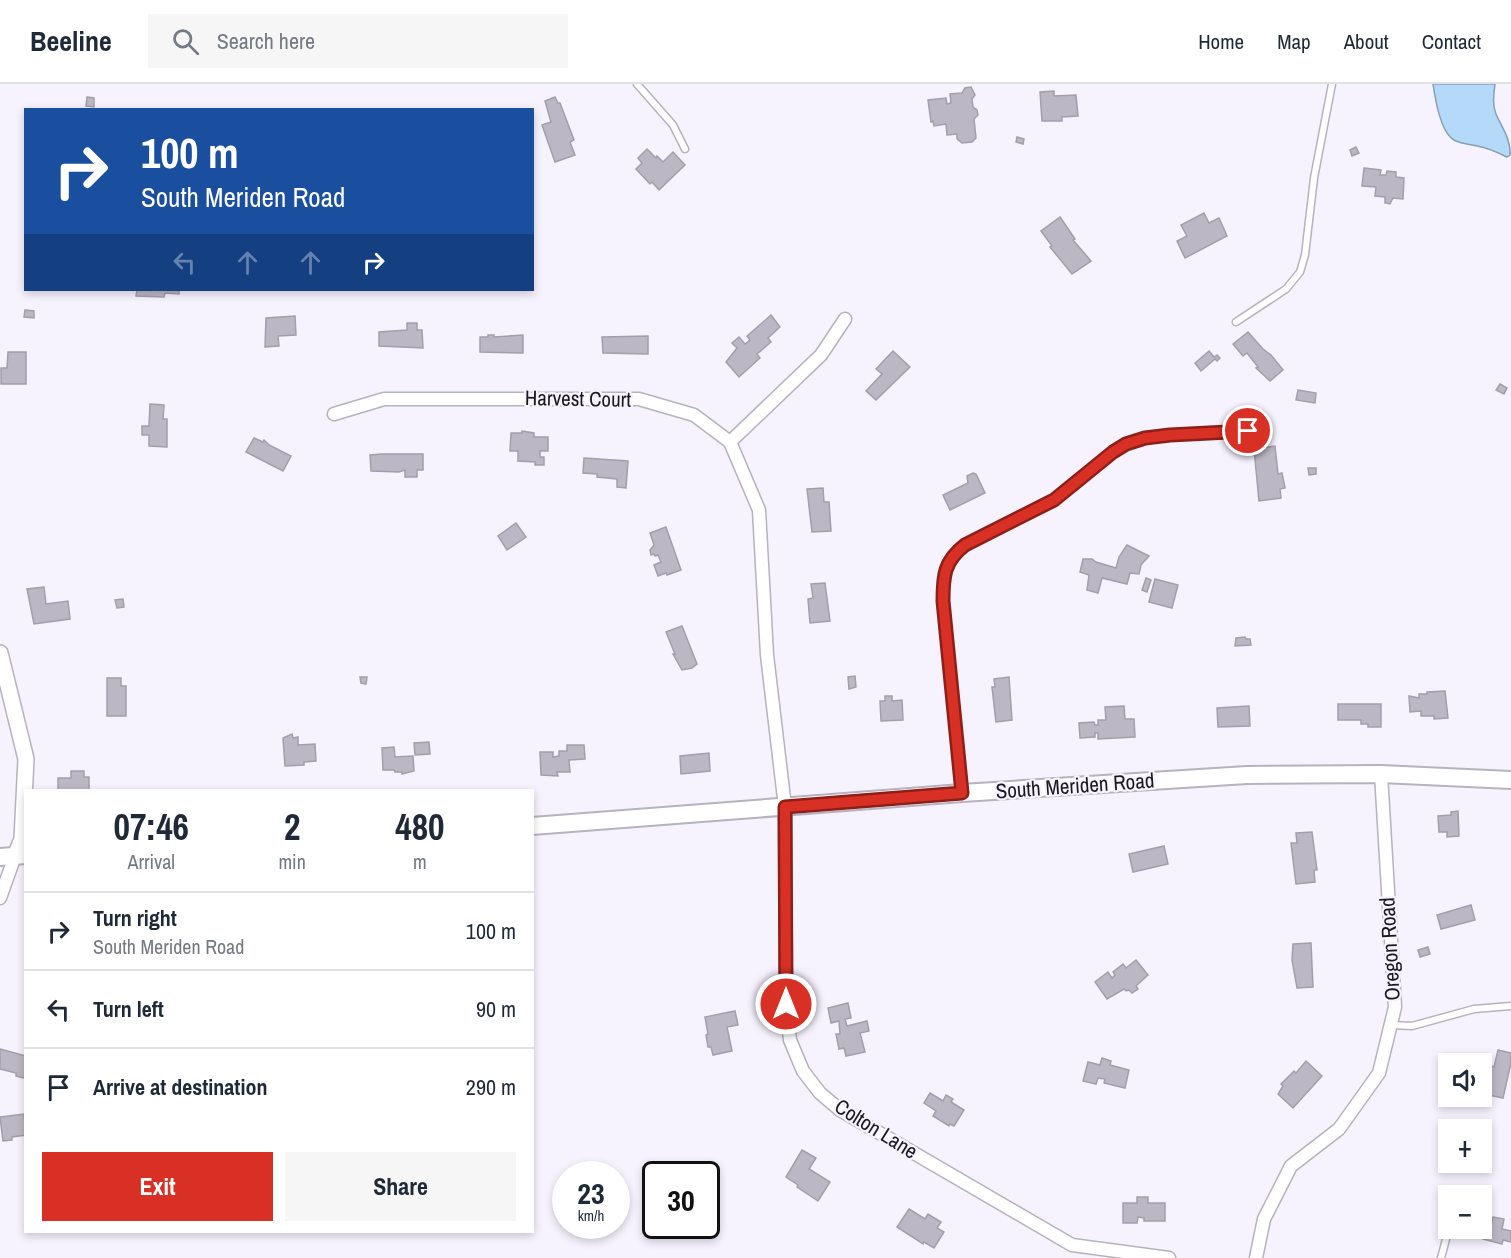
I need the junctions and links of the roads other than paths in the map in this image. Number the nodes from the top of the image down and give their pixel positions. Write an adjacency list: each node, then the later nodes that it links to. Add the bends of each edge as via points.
1 (637, 84): 3 (lane, via 673,125)
2 (1332, 84): 5 (lane, via 1300,272 1286,289)
3 (685, 149)
4 (845, 319): 8 (street, via 821,355)
5 (1236, 322)
6 (334, 414): 8 (street, Harvest Court, via 384,399 639,399 694,415)
7 (1248, 431): 14 (lane, via 1170,435 1126,444 1054,500 954,554 943,581 943,601)
8 (730, 442): 15 (street, via 759,510 767,655)
9 (0, 653): 12 (street, via 26,759)
10 (1380, 774): 11 (main road, South Meriden Road); 14 (main road, South Meriden Road, via 1236,776); 20 (street, Oregon Road, via 1395,1007)
11 (1511, 780)
12 (24, 789)
13 (24, 791): 17 (street, via 21,839)
14 (962, 793): 15 (main road, South Meriden Road)
15 (785, 807): 16 (main road, South Meriden Road); 22 (street, Colton Lane, via 786,1004 790,1040 803,1071 820,1093 840,1110 1072,1245)
16 (534, 826)
17 (13, 856): 18 (street)
18 (0, 898)
19 (1511, 1006): 20 (lane, via 1474,1009 1412,1026)
20 (1390, 1025): 23 (street, Oregon Road, via 1379,1073 1339,1129 1291,1166 1264,1219)
21 (1446, 1239): 24 (lane)
22 (1169, 1258)
23 (1256, 1258)
24 (1441, 1258)

